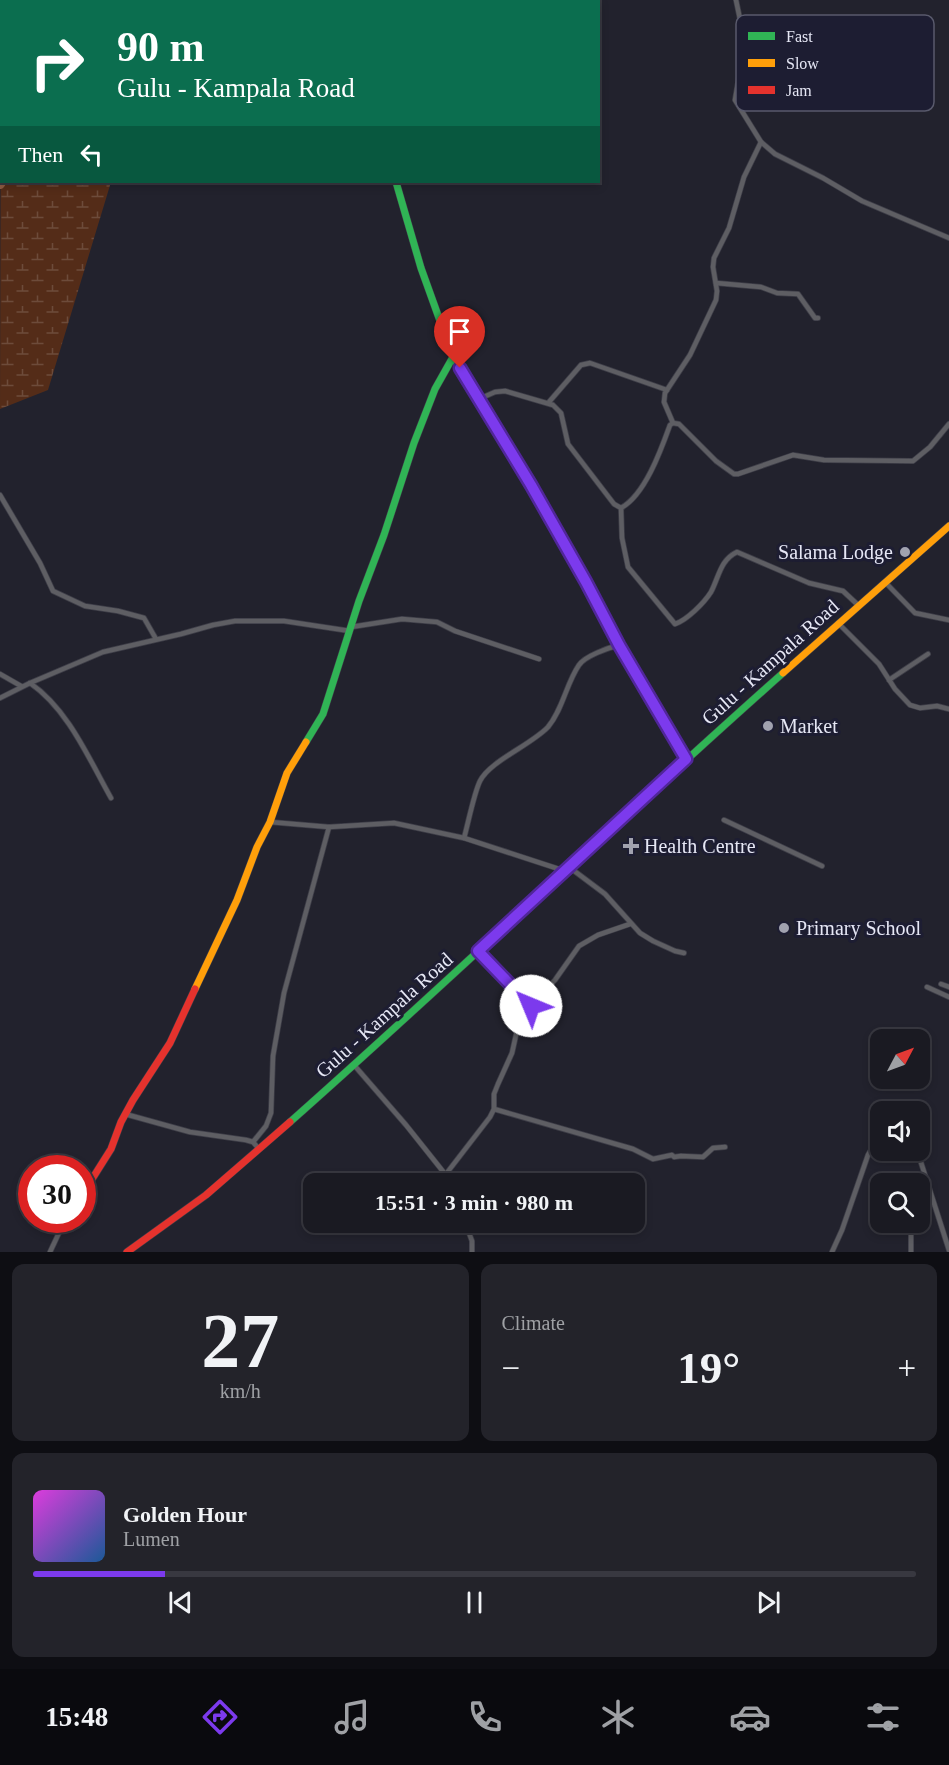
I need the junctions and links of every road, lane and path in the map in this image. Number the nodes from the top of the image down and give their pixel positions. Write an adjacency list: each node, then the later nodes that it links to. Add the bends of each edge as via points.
1 (736, 0): 2 (street)
2 (739, 15)
3 (742, 111): 4 (street)
4 (761, 142): 6 (street, via 775,154 862,201); 7 (street, via 714,258)
5 (396, 183): 9 (street)
6 (949, 238)
7 (716, 284): 8 (street, via 798,294); 10 (street, via 716,300 690,355)
8 (818, 318)
9 (453, 357): 11 (street); 22 (street, via 435,388 414,443)
10 (667, 390): 12 (street, via 590,363 581,365); 13 (street, via 664,402)
11 (478, 399): 12 (street, via 505,391); 24 (street, via 531,485)
12 (549, 402): 16 (street, via 561,413 568,444)
13 (673, 423): 14 (street, via 679,424 728,470 738,474 793,455 824,460 913,461); 16 (street, via 652,468 630,502)
14 (949, 424)
15 (0, 495): 23 (street, via 53,591 86,606 144,618)
16 (621, 508): 19 (street, via 628,567 675,624 706,598 723,564 737,552 809,583 843,591)
17 (949, 526): 18 (street, Gulu - Kampala Road)
18 (885, 582): 19 (street, Gulu - Kampala Road); 20 (street, via 915,613)
19 (858, 605): 21 (street, Gulu - Kampala Road)
20 (949, 620)
21 (838, 623): 28 (street, via 873,657); 33 (street, Gulu - Kampala Road)
22 (351, 629): 23 (street, via 284,621 236,621); 26 (street, via 402,620 437,622); 36 (street, via 323,714 287,773)
23 (156, 639): 29 (street, via 103,652)
24 (619, 645): 33 (street); 38 (street, via 580,663 548,727 480,780)
25 (928, 654): 28 (street)
26 (539, 659)
27 (0, 674): 30 (street)
28 (889, 680): 32 (street, via 915,707)
29 (30, 683): 30 (street); 34 (street, via 61,714)
30 (22, 686): 31 (street)
31 (0, 698)
32 (949, 710)
33 (686, 759): 40 (street, Gulu - Kampala Road)
34 (111, 798)
35 (724, 820): 39 (street)
36 (270, 822): 37 (street); 51 (street, via 170,1043)
37 (328, 827): 38 (street, via 394,823); 52 (street, via 284,993 273,1056 271,1113)
38 (465, 838): 40 (street)
39 (822, 866)
40 (567, 869): 41 (street, via 605,894); 42 (street, Gulu - Kampala Road)
41 (630, 924): 43 (street, via 653,941); 48 (street, via 579,946)
42 (478, 951): 48 (street); 49 (street, Gulu - Kampala Road)
43 (684, 953)
44 (941, 984): 46 (street)
45 (927, 987): 47 (street)
46 (949, 987)
47 (949, 997)
48 (531, 1005): 50 (street, via 494,1094)
49 (354, 1065): 54 (street, Gulu - Kampala Road); 58 (street)
50 (494, 1109): 53 (street, via 652,1158 703,1157 713,1148); 59 (street)
51 (125, 1114): 52 (street, via 173,1128); 57 (street)
52 (253, 1142): 54 (street)
53 (724, 1146)
54 (259, 1149): 65 (street, Gulu - Kampala Road)
55 (870, 1152): 68 (street)
56 (921, 1161): 63 (street)
57 (96, 1173)
58 (445, 1173)
59 (447, 1173)
60 (59, 1233): 66 (street)
61 (469, 1233): 67 (street)
62 (911, 1233): 69 (street)
63 (947, 1236): 64 (street)
64 (949, 1250)
65 (133, 1251)
66 (50, 1252)
67 (472, 1252)
68 (832, 1252)
69 (911, 1252)

